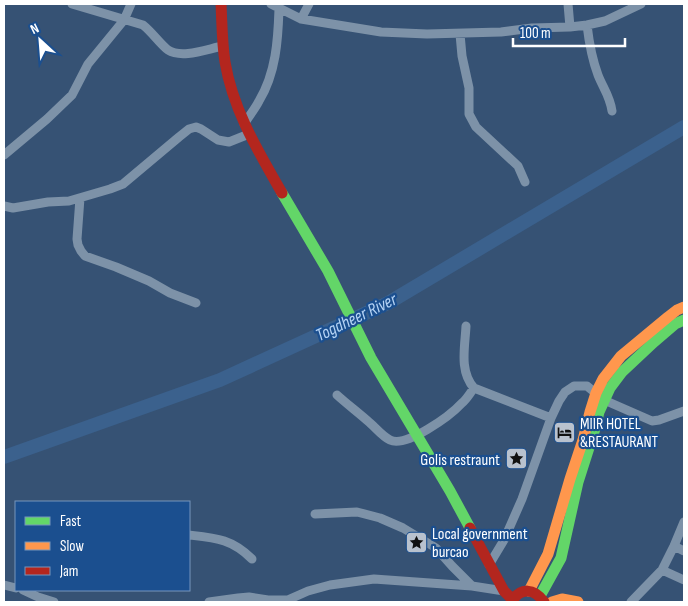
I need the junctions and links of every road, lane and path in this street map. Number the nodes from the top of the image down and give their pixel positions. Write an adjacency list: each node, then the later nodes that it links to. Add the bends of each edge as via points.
1 (72, 4): 9 (street)
2 (131, 4): 9 (street)
3 (221, 4): 13 (main road)
4 (309, 4): 8 (street)
5 (568, 4): 11 (street)
6 (641, 4): 10 (street)
7 (275, 6): 8 (street); 15 (street, via 276,53)
8 (301, 19): 12 (street, via 381,32)
9 (124, 20): 13 (street, via 143,25 169,50 178,54); 16 (street, via 88,64 72,95)
10 (587, 25): 11 (street); 14 (street, via 594,63)
11 (570, 27): 12 (street)
12 (460, 34): 17 (street, via 469,88 469,114 476,127 518,166)
13 (223, 46): 15 (main road, via 233,98)
14 (612, 111)
15 (246, 130): 18 (street, via 229,142 218,140 196,127 190,129 123,184); 29 (main road, via 328,271 372,358)
16 (4, 155)
17 (525, 182)
18 (80, 198): 19 (street, via 19,207); 20 (street, via 77,239 80,252)
19 (4, 206)
20 (196, 303)
21 (684, 307): 26 (main road, via 621,356 603,380)
22 (684, 320): 26 (main road, via 675,324)
23 (466, 326): 24 (street, via 464,364 467,378)
24 (474, 388): 28 (street); 29 (street, via 448,416)
25 (337, 396): 29 (street, via 391,441 399,442)
26 (600, 396): 27 (street, via 652,421); 28 (street, via 587,386 574,386 565,392); 30 (main road, via 594,432)
27 (684, 411)
28 (551, 418): 39 (street, via 522,499)
29 (417, 435): 39 (main road)
30 (574, 480): 36 (main road); 37 (main road)
31 (315, 514): 42 (street, via 357,512 403,528 436,548)
32 (684, 525): 34 (street)
33 (190, 535): 38 (street, via 232,543)
34 (674, 546): 35 (street); 40 (street)
35 (684, 551)
36 (548, 554): 37 (main road); 44 (main road)
37 (561, 558): 46 (main road)
38 (252, 559)
39 (489, 565): 45 (main road)
40 (662, 570): 41 (street); 52 (street)
41 (684, 580)
42 (472, 586): 45 (street); 47 (street, via 374,579 330,585)
43 (25, 591): 48 (street)
44 (529, 591): 45 (main road); 46 (main road)
45 (509, 597)
46 (542, 599)
47 (285, 601): 49 (street, via 249,597)
48 (54, 602)
49 (209, 602)
50 (552, 602): 51 (main road, via 563,599)
51 (578, 602)
52 (631, 602)

